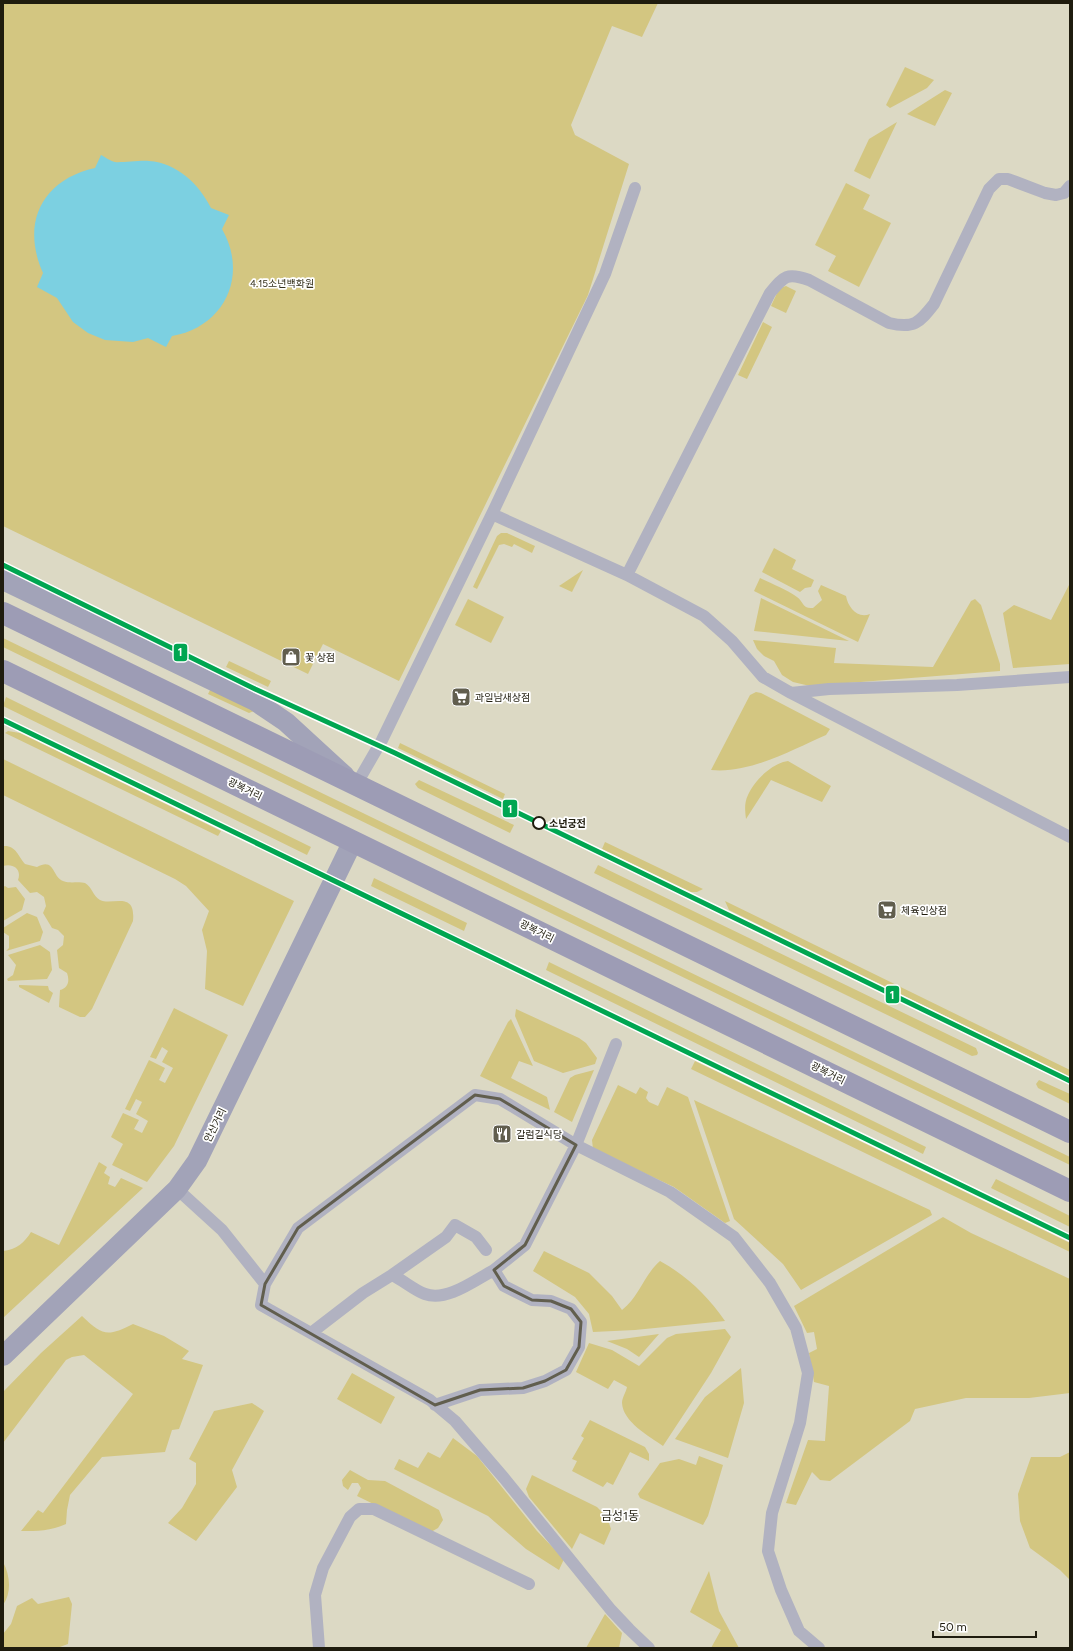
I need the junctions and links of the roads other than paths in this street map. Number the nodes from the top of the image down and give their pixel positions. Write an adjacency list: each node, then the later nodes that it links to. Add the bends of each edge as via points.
1 (1070, 186): 4 (street, via 1064,193 1056,195 1008,179 999,179 989,189 934,304 923,318 912,326 889,322 795,275 786,276 781,280 770,293)
2 (635, 188): 3 (street, via 605,274)
3 (492, 514): 4 (street); 10 (street, via 382,740)
4 (627, 575): 9 (street, via 704,616 732,641 763,677)
5 (3, 580): 10 (main road, via 255,701 286,722)
6 (3, 613): 10 (highway)
7 (3, 671): 12 (highway, 광복거리)
8 (1070, 677): 9 (street)
9 (791, 693): 11 (street)
10 (356, 785): 14 (highway)
11 (1070, 837)
12 (353, 841): 16 (main road, 안산거리, via 215,1126 197,1160); 17 (highway, 광복거리)
13 (616, 1044): 15 (street)
14 (1070, 1132)
15 (576, 1145): 19 (street, via 525,1246); 21 (street, via 500,1099 476,1095 298,1228); 28 (street, via 670,1192 734,1237 770,1283 796,1328 808,1373 800,1423 772,1513 768,1551 799,1631)
16 (177, 1189): 21 (street, via 222,1230); 23 (main road, 안산거리)
17 (1070, 1191)
18 (486, 1250): 20 (street, via 476,1237 455,1225 446,1237)
19 (494, 1270): 20 (street, via 454,1291 438,1296 424,1294); 24 (street, via 504,1286 532,1300 551,1300 571,1309 581,1322 579,1348 566,1370 545,1381 523,1388 480,1390)
20 (392, 1275): 22 (street, via 363,1293)
21 (266, 1284): 22 (street, via 261,1305)
22 (311, 1333): 24 (street)
23 (3, 1356)
24 (435, 1405): 27 (street, via 455,1421 611,1610)
25 (529, 1584): 26 (street, via 374,1508 359,1509 350,1517 326,1562 315,1595)
26 (319, 1648)
27 (649, 1648)
28 (818, 1648)

